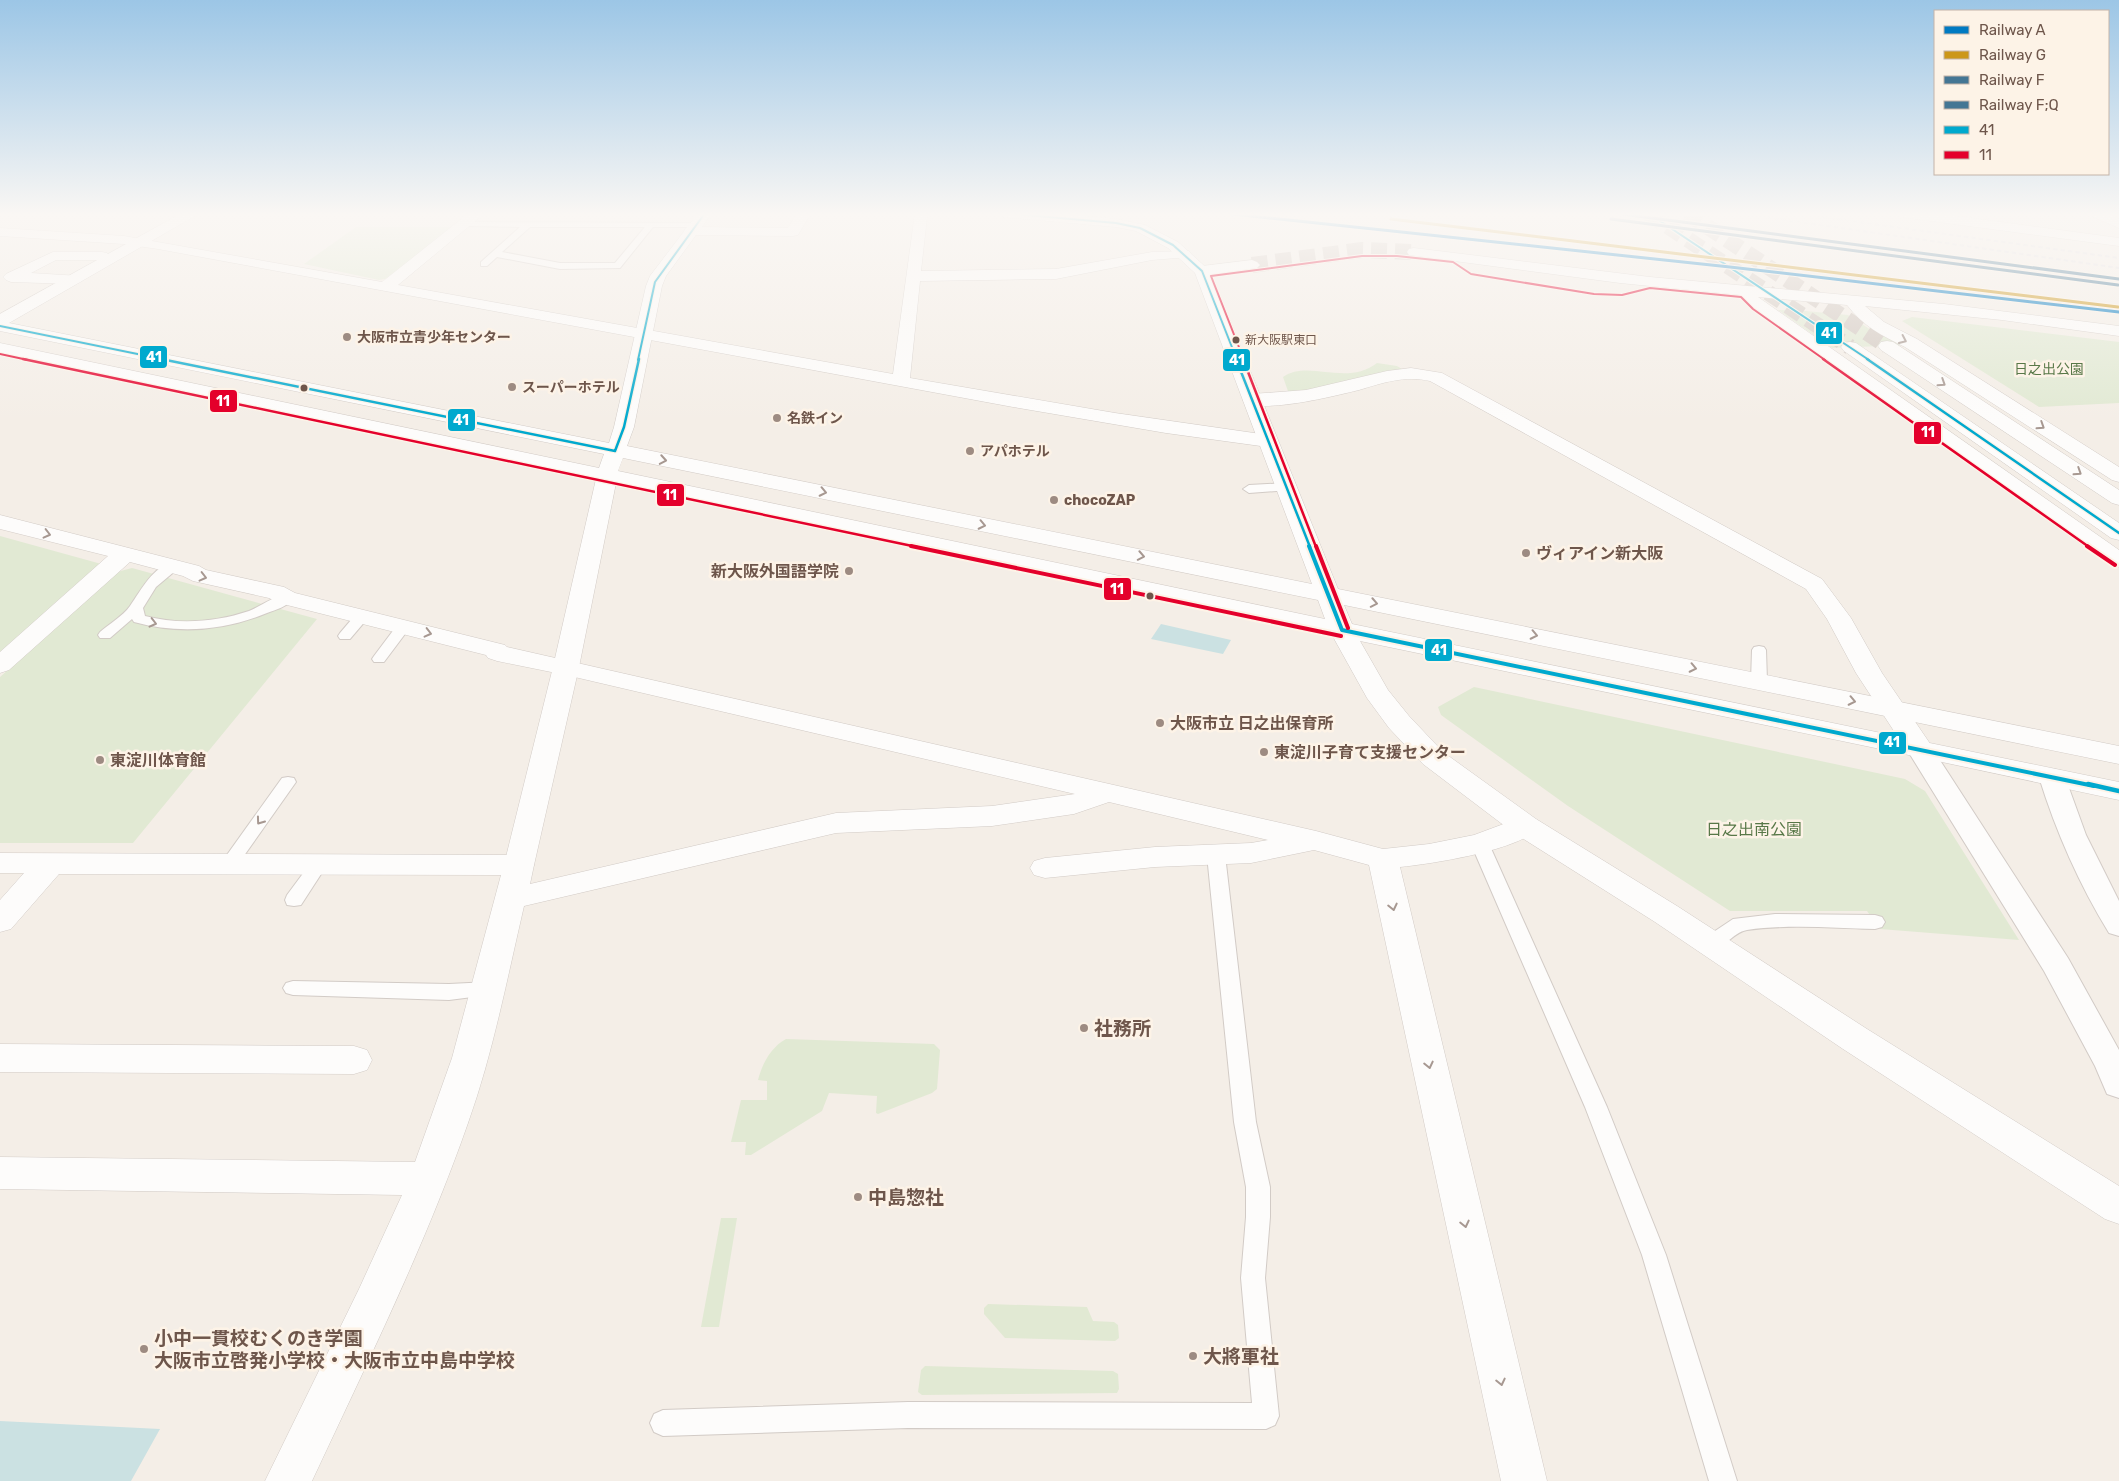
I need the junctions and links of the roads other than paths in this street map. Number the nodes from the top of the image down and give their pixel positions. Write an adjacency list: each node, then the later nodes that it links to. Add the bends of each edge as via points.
1 (68, 282): 13 (street)
2 (358, 282): 10 (street)
3 (391, 282): 10 (street)
4 (656, 282): 16 (street)
5 (914, 282): 20 (street)
6 (1206, 282): 21 (street)
7 (1552, 282): 8 (street, via 1620,289)
8 (1650, 282)
9 (1651, 282): 11 (street)
10 (385, 287): 16 (street)
11 (1745, 291): 12 (street); 32 (street, via 1757,304)
12 (1852, 300): 15 (street, via 2074,324); 25 (street, one-way to 25, via 1866,318 1882,330 1911,343)
13 (0, 321)
14 (0, 326): 23 (street)
15 (2119, 332)
16 (643, 335): 20 (street); 23 (street, via 624,427)
17 (1887, 346): 28 (street, one-way to 28)
18 (1850, 347): 30 (street)
19 (0, 348): 24 (street)
20 (901, 381): 22 (street)
21 (1252, 400): 22 (street); 47 (street, via 1285,399 1336,390 1392,375 1420,373 1436,377 1814,584 1839,618)
22 (1268, 441): 26 (street)
23 (615, 451): 24 (street); 34 (street, one-way to 34)
24 (607, 475): 39 (street); 45 (street)
25 (2119, 476)
26 (1287, 487): 27 (lane); 34 (street)
27 (1249, 489)
28 (2119, 499)
29 (0, 522): 31 (street, one-way to 31)
30 (2119, 533)
31 (126, 556): 33 (street); 44 (street, via 115,562)
32 (2119, 560)
33 (174, 566): 35 (street, one-way to 35, via 196,575 281,593); 36 (lane, via 145,588)
34 (1327, 593): 39 (street); 46 (street, one-way to 46)
35 (287, 598): 36 (lane, one-way to 35, via 139,619 153,624 200,625 262,611); 37 (street)
36 (136, 608): 40 (lane)
37 (362, 616): 38 (street); 41 (lane)
38 (403, 627): 43 (lane); 45 (street, one-way to 45, via 496,650 497,653)
39 (1342, 630): 48 (street); 54 (street, via 1376,692 1399,722 1445,768)
40 (105, 636)
41 (345, 636)
42 (1759, 650): 46 (lane)
43 (378, 659)
44 (0, 665)
45 (566, 667): 53 (street); 64 (street)
46 (1759, 681): 47 (street, one-way to 47)
47 (1892, 709): 48 (street); 49 (street)
48 (1919, 748): 50 (street); 74 (street, via 2057,966)
49 (2119, 755)
50 (2052, 777): 52 (street); 68 (street, via 2096,887)
51 (288, 782): 61 (lane, one-way to 61)
52 (2119, 791)
53 (1107, 793): 55 (street); 64 (street, via 1074,805 992,816 836,823 544,892)
54 (1525, 826): 56 (street); 69 (street)
55 (1316, 841): 57 (street, via 1251,853); 58 (street)
56 (1480, 844): 58 (street); 81 (lane, via 1592,1098 1654,1255)
57 (1216, 855): 63 (street, via 1155,857); 78 (lane, via 1245,1122 1258,1187 1253,1278 1266,1416 908,1415)
58 (1383, 859): 80 (street, one-way to 80)
59 (0, 863): 60 (street)
60 (51, 863): 61 (street); 66 (street)
61 (230, 863): 62 (street)
62 (318, 864): 64 (street); 65 (lane)
63 (1045, 868)
64 (514, 881): 71 (street)
65 (294, 900)
66 (0, 921)
67 (1875, 922): 69 (lane, via 1740,924)
68 (2119, 926)
69 (1710, 944): 77 (street, via 1864,1045)
70 (293, 988): 71 (lane, via 449,992)
71 (489, 989): 76 (street, via 467,1069)
72 (0, 1058): 73 (street)
73 (354, 1060)
74 (2119, 1085)
75 (0, 1173): 76 (street)
76 (428, 1179): 79 (street)
77 (2116, 1199)
78 (663, 1423)
79 (288, 1481)
80 (1524, 1481)
81 (1723, 1481)

